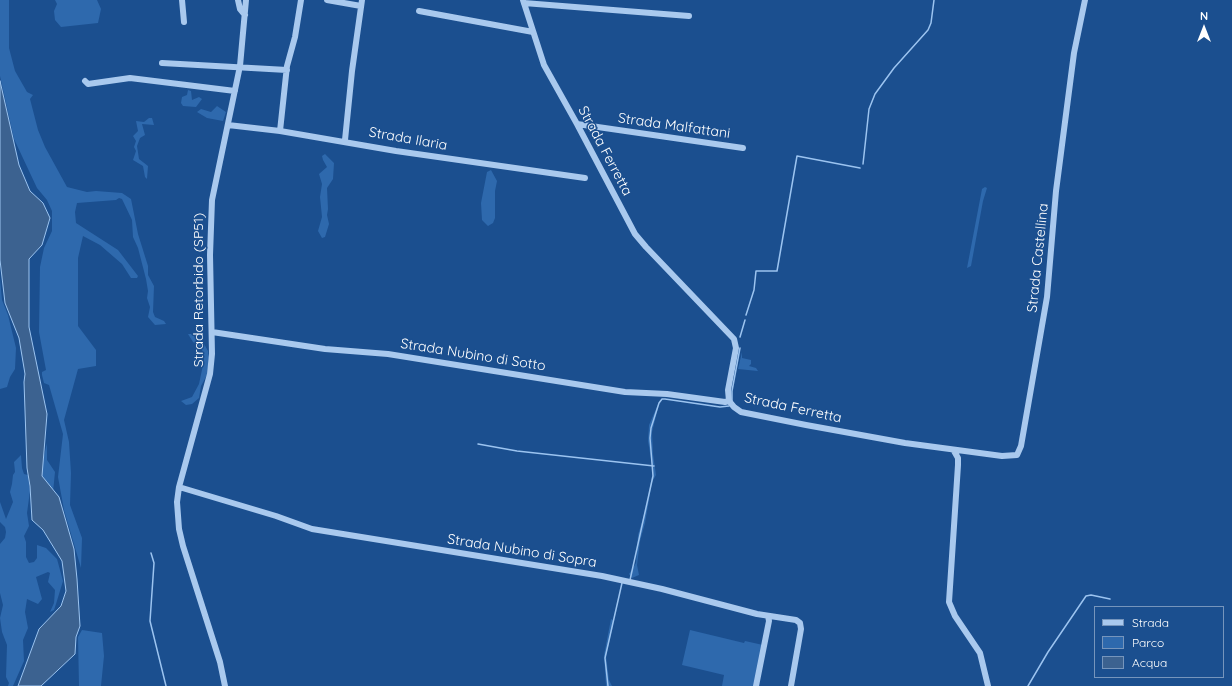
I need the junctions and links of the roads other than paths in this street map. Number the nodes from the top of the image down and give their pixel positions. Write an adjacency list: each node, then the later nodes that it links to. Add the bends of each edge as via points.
1 (182, 0): 12 (street)
2 (238, 0): 10 (street)
3 (246, 0): 10 (street, Strada Retorbido (SP51))
4 (300, 0): 16 (street)
5 (328, 0): 8 (street)
6 (1085, 0): 28 (street, Strada Castellina, via 1074,53 1056,191 1047,297 1021,446 1017,455 1011,456)
7 (524, 1): 11 (street); 13 (street, Strada Ferretta)
8 (362, 3): 22 (street)
9 (419, 12): 13 (street)
10 (245, 15): 15 (street, Strada Retorbido (SP51))
11 (689, 16)
12 (184, 22)
13 (533, 32): 19 (street, Strada Ferretta, via 544,65)
14 (162, 63): 15 (street)
15 (240, 66): 16 (street); 18 (street, Strada Retorbido (SP51))
16 (287, 70): 21 (street)
17 (85, 81): 18 (street, via 88,84 130,78)
18 (235, 91): 20 (street, Strada Retorbido (SP51))
19 (577, 124): 23 (street, Strada Malfattani); 26 (street, Strada Ferretta, via 636,234 734,339 736,348 728,390)
20 (228, 125): 21 (street, Strada Ilaria); 25 (street, Strada Retorbido (SP51), via 212,200)
21 (280, 131): 22 (street, Strada Ilaria)
22 (345, 140): 24 (street, Strada Ilaria, via 396,151)
23 (743, 148)
24 (585, 178)
25 (212, 332): 26 (street, Strada Nubino di Sotto, via 325,349 388,354 625,392); 30 (street, Strada Retorbido (SP51), via 210,374)
26 (730, 401): 27 (street, Strada Ferretta, via 741,412)
27 (954, 451): 28 (street, Strada Castellina); 29 (street)
28 (966, 452): 29 (street)
29 (958, 458): 35 (street, via 949,602 955,616 980,653)
30 (179, 487): 31 (street, Strada Nubino di Sopra, via 312,529 610,578); 32 (street, Strada Retorbido (SP51), via 179,529)
31 (768, 616): 33 (street); 34 (street, Strada Nubino di Sopra, via 796,620 800,623)
32 (225, 686)
33 (756, 686)
34 (791, 686)
35 (988, 686)

